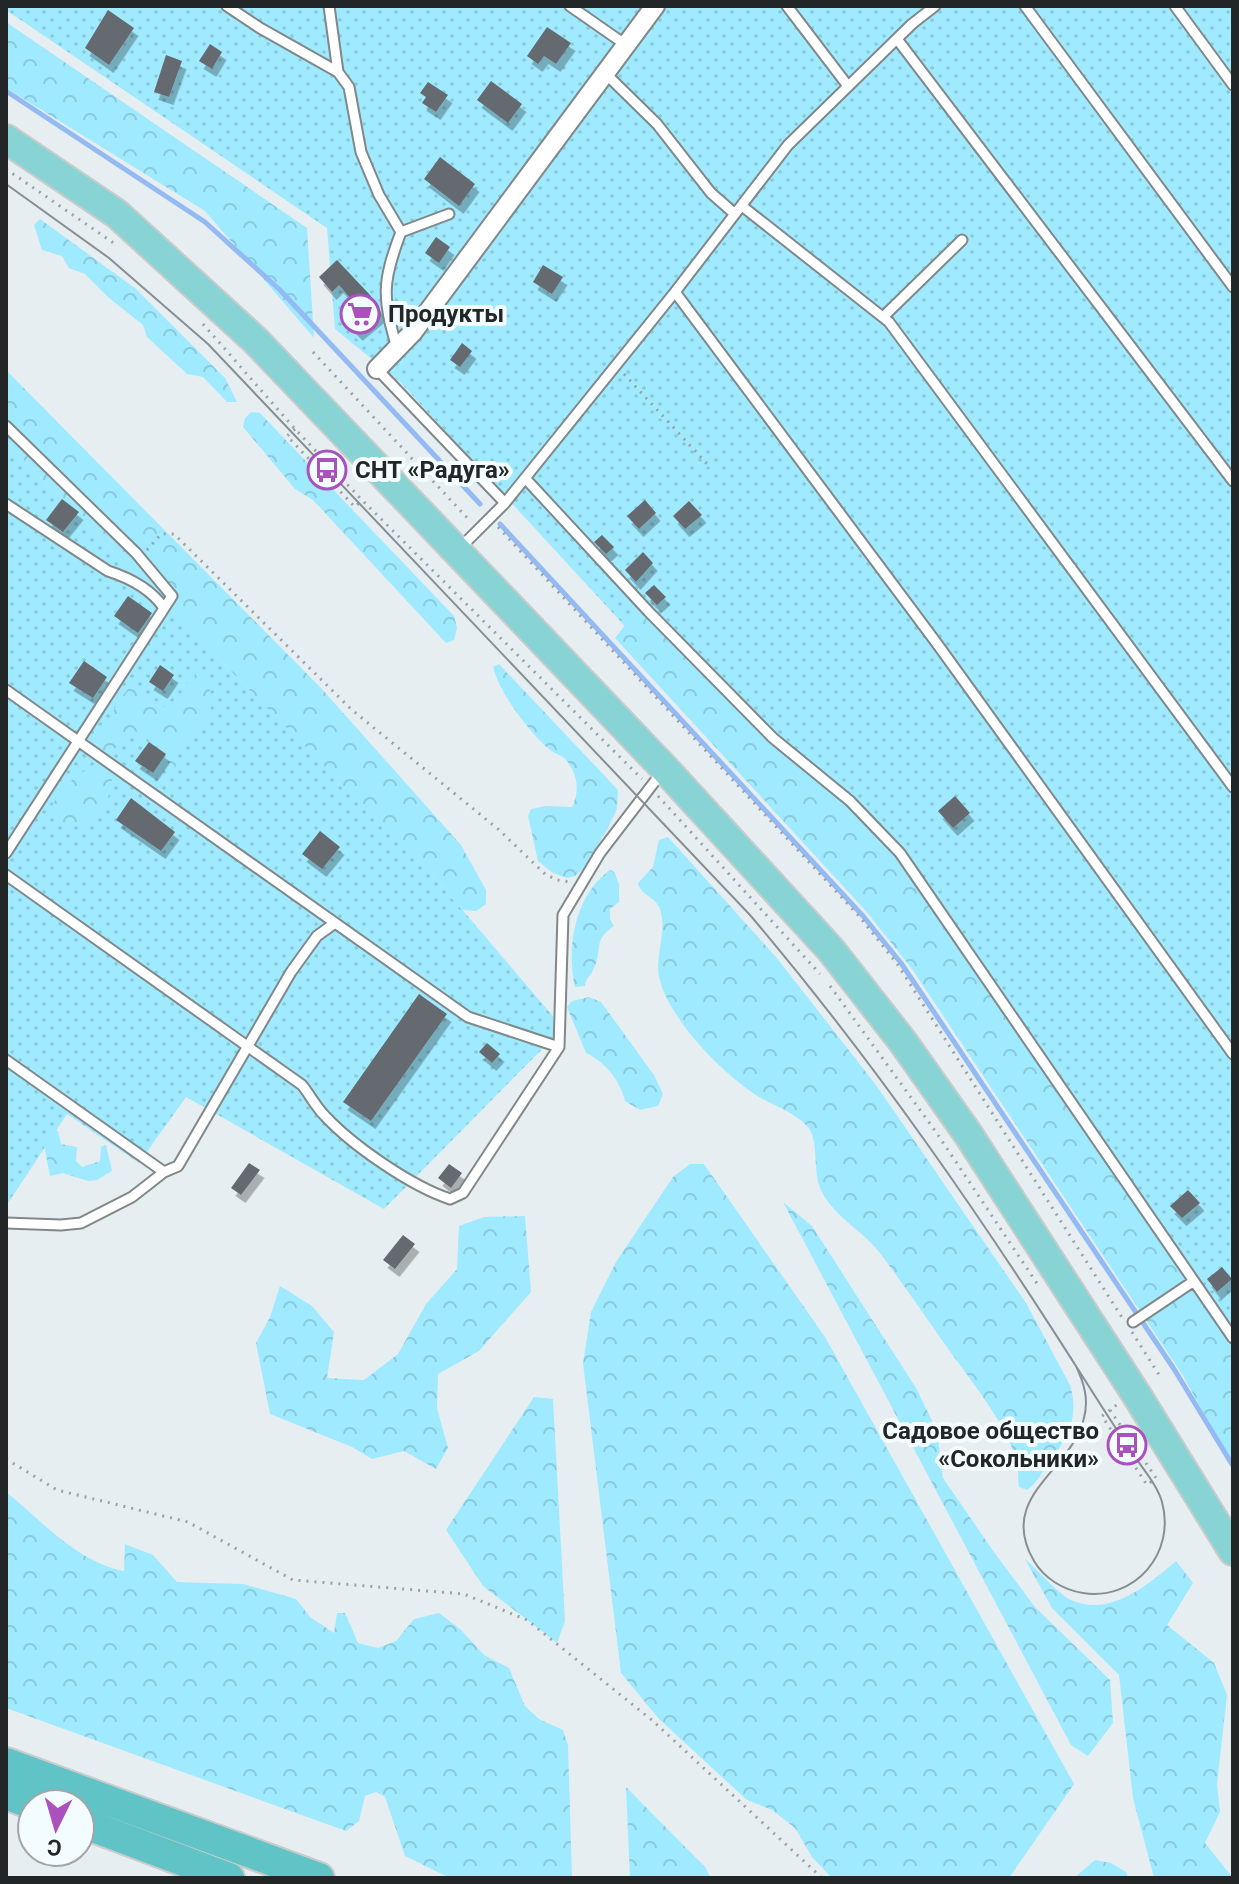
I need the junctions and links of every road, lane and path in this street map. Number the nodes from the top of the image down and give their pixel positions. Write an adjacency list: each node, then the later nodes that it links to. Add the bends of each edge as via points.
1 (227, 6): 13 (lane)
2 (329, 6): 13 (lane)
3 (570, 6): 12 (lane)
4 (655, 6): 12 (street)
5 (787, 6): 16 (lane)
6 (929, 6): 10 (lane)
7 (935, 6): 10 (lane)
8 (1025, 6): 24 (lane)
9 (1175, 6): 15 (lane)
10 (923, 16): 11 (lane)
11 (897, 39): 16 (lane); 36 (lane)
12 (626, 45): 14 (street)
13 (338, 72): 21 (lane, via 349,87 361,152)
14 (605, 73): 19 (lane, via 657,124 711,193); 28 (street)
15 (1233, 85)
16 (848, 86): 19 (lane, via 788,145)
17 (6, 139): 40 (main road, via 117,214)
18 (6, 169): 23 (path)
19 (738, 210): 25 (lane); 26 (lane)
20 (449, 214): 21 (lane)
21 (401, 232): 28 (lane, via 385,291)
22 (962, 240): 26 (lane)
23 (124, 251)
24 (1233, 287)
25 (675, 292): 30 (lane); 55 (lane)
26 (883, 317): 46 (lane)
27 (204, 324): 33 (path)
28 (397, 348): 31 (street)
29 (313, 352): 40 (path)
30 (616, 365): 34 (path); 35 (lane)
31 (377, 369): 38 (lane)
32 (6, 426): 41 (lane)
33 (295, 429): 37 (path); 37 (path, via 287,436 355,507)
34 (709, 466)
35 (525, 478): 38 (lane); 59 (lane, via 773,738 850,801 900,853)
36 (1233, 481)
37 (362, 500): 45 (path)
38 (505, 503): 40 (lane)
39 (6, 504): 42 (lane, via 108,571 140,585)
40 (468, 540): 45 (main road)
41 (140, 558): 42 (lane, via 172,596); 49 (path, via 161,534 174,534 352,710 498,829 529,861 557,880)
42 (164, 608): 44 (lane)
43 (6, 690): 44 (lane)
44 (80, 740): 47 (lane); 50 (lane)
45 (657, 778): 49 (lane); 51 (path); 66 (main road, via 831,950 903,1042 968,1134)
46 (1233, 787)
47 (6, 853)
48 (6, 875): 53 (lane)
49 (582, 882): 54 (lane, via 563,915)
50 (335, 923): 53 (lane, via 307,949); 54 (lane, via 468,1017)
51 (821, 974)
52 (829, 985): 60 (path)
53 (248, 1046): 54 (lane, via 302,1085 324,1115 362,1148 427,1191 450,1199 463,1193); 57 (lane, via 184,1158)
54 (559, 1047)
55 (1233, 1054)
56 (6, 1060): 57 (lane)
57 (164, 1172): 58 (lane, via 132,1197 81,1223)
58 (6, 1223)
59 (1194, 1281): 61 (lane); 62 (lane)
60 (1040, 1288)
61 (1133, 1322)
62 (1233, 1338)
63 (1118, 1405): 64 (path)
64 (1110, 1410): 64 (path, via 1102,1416 1147,1485 1156,1478)
65 (6, 1459): 71 (path, via 57,1490 188,1522 293,1580 464,1594 527,1620 653,1721)
66 (1233, 1551)
67 (6, 1763): 70 (highway)
68 (96, 1828): 69 (highway)
69 (229, 1878)
70 (319, 1878)
71 (822, 1878)

